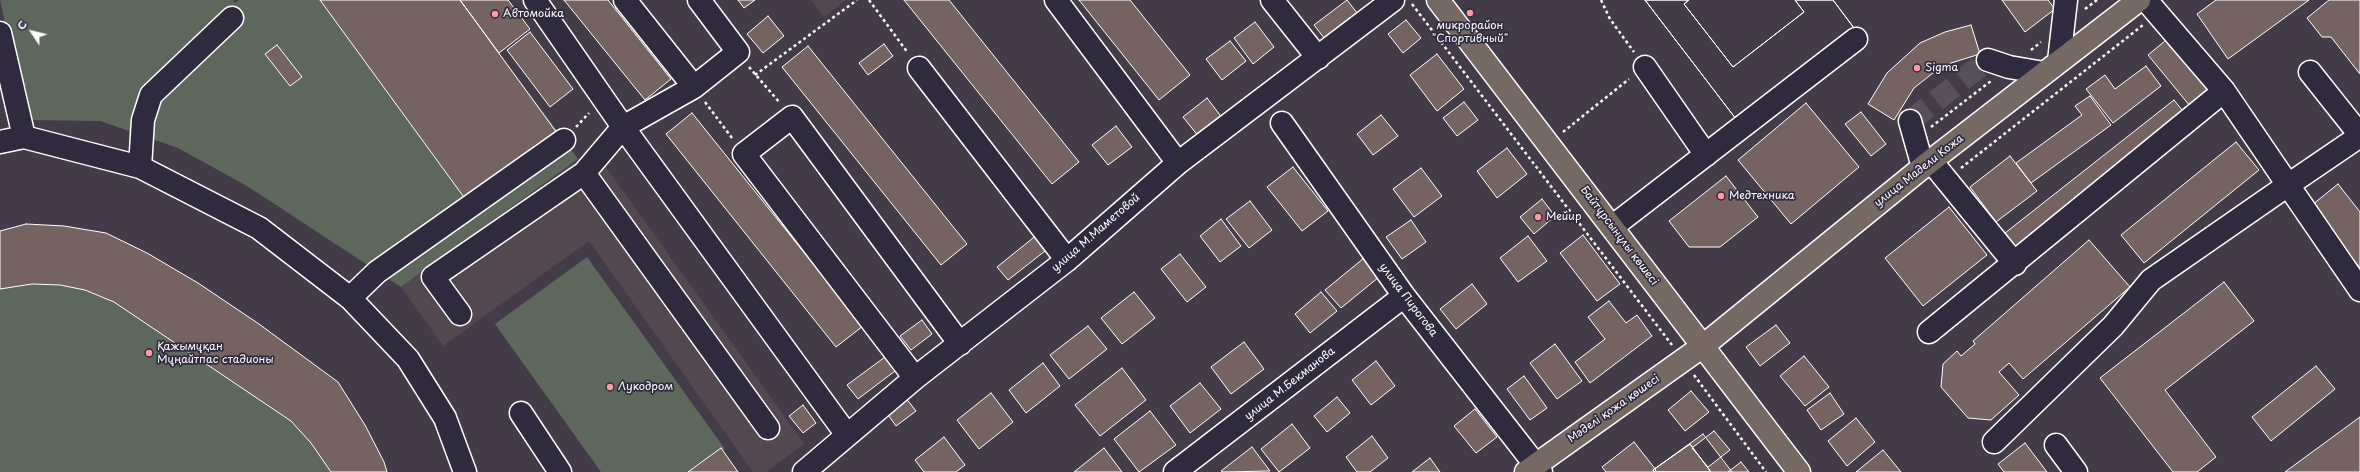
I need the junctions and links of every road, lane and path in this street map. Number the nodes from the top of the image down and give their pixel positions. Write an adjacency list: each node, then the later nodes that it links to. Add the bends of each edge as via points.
1 (535, 0): 28 (street)
2 (625, 0): 26 (street)
3 (699, 0): 18 (street)
4 (857, 0): 25 (path)
5 (869, 0): 23 (path)
6 (1056, 0): 40 (street)
7 (1272, 0): 19 (street)
8 (1393, 0): 19 (street, улица М.Маметовой)
9 (1410, 0): 54 (path)
10 (1438, 0): 37 (main road, Байтұрсынұлы көшесі)
11 (1601, 0): 21 (path, via 1610,19)
12 (2066, 0): 22 (street)
13 (2139, 0): 22 (main road, улица Мадели Кожа)
14 (2152, 7): 27 (street); 44 (path)
15 (232, 18): 42 (street, via 151,95 143,120)
16 (0, 33): 34 (street)
17 (1856, 39): 39 (street)
18 (738, 52): 25 (path); 26 (street)
19 (1318, 58): 40 (street, улица М.Маметовой)
20 (1988, 60): 22 (street, via 2010,67)
21 (1645, 67): 37 (path); 39 (street)
22 (2052, 67): 41 (main road, улица Мадели Кожа)
23 (920, 68): 47 (street)
24 (2310, 72): 33 (street)
25 (755, 75): 29 (path)
26 (694, 87): 32 (street); 38 (path)
27 (2224, 91): 45 (street); 48 (street)
28 (603, 98): 32 (street); 35 (path)
29 (792, 117): 38 (street); 55 (street)
30 (1910, 121): 41 (street)
31 (1282, 123): 50 (street, улица Пирогова)
32 (623, 127): 43 (street); 61 (street)
33 (2360, 136): 45 (street)
34 (24, 137): 36 (street); 42 (street)
35 (564, 140): 51 (street, via 377,272)
36 (0, 142)
37 (1548, 143): 46 (main road, Байтұрсынұлы көшесі)
38 (744, 154): 58 (street)
39 (1706, 155): 46 (street)
40 (1178, 162): 47 (street, улица М.Маметовой)
41 (1927, 164): 44 (street); 56 (main road, улица Мадели Кожа)
42 (140, 167): 51 (street, via 259,228)
43 (584, 173): 52 (street, via 433,277); 60 (street)
44 (1946, 179): 48 (street)
45 (2288, 185): 49 (street); 62 (street, via 2151,280 2113,326)
46 (1612, 227): 56 (main road, Байтұрсынұлы көшесі)
47 (1067, 260): 55 (street, улица М.Маметовой)
48 (2015, 264): 53 (street)
49 (2360, 290)
50 (1404, 296): 64 (street, улица Пирогова); 68 (street, улица М.Бекманова)
51 (350, 298): 65 (street, via 408,359 445,418)
52 (460, 314)
53 (1929, 332)
54 (1670, 343)
55 (960, 344): 58 (street, улица М.Маметовой)
56 (1703, 346): 64 (main road, Мәделі қожа көшесі); 70 (main road, Байтұрсынұлы көшесі)
57 (1693, 375): 69 (path)
58 (915, 378): 61 (street, улица М.Маметовой)
59 (521, 413): 66 (street)
60 (768, 428)
61 (847, 435): 67 (street, улица М.Маметовой)
62 (1994, 442)
63 (2056, 445): 71 (street)
64 (1534, 470)
65 (465, 472)
66 (560, 472)
67 (804, 472)
68 (1175, 472)
69 (1766, 472)
70 (1799, 472)
71 (2076, 472)

